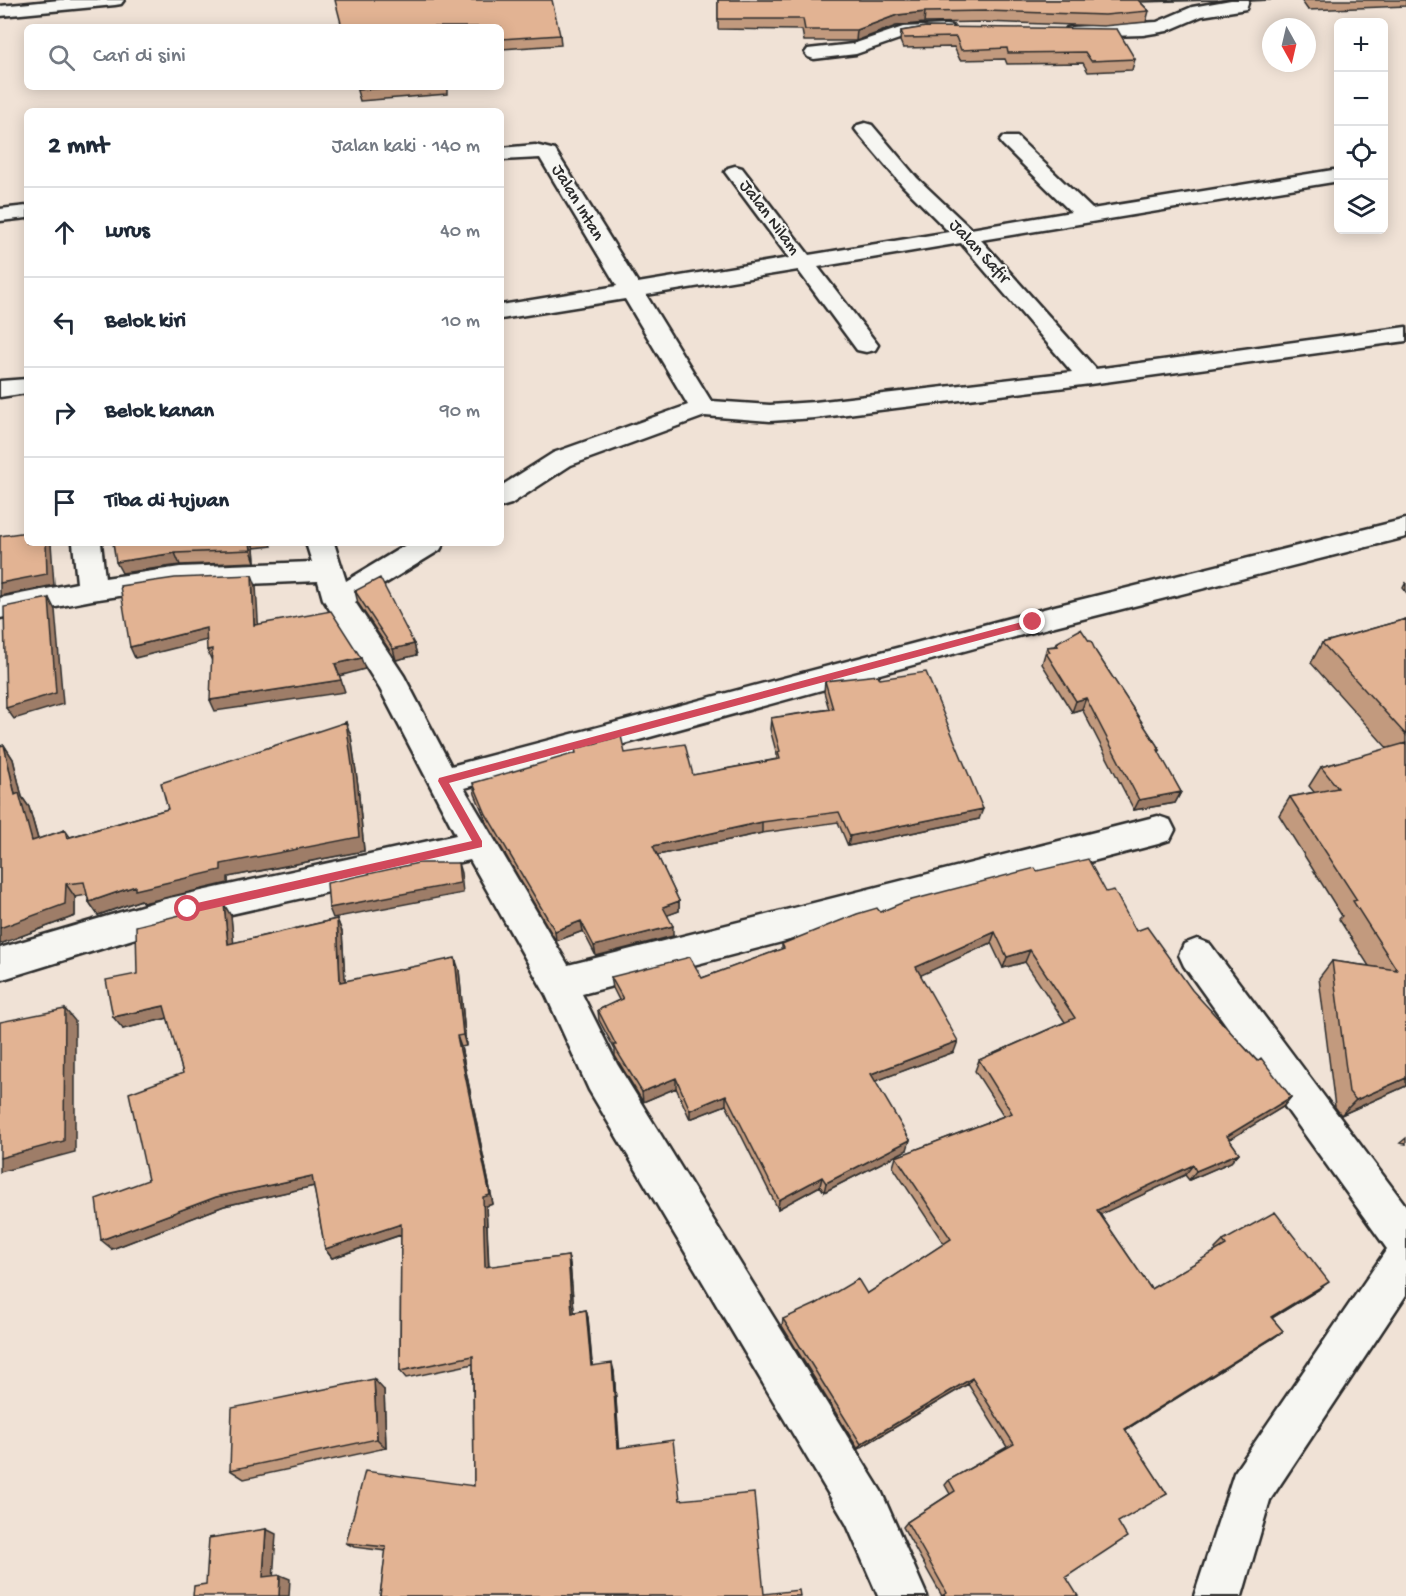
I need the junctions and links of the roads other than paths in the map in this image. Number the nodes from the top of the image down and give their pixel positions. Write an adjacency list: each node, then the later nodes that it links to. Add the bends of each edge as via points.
1 (115, 0): 3 (street)
2 (1240, 0): 6 (street, via 1240,5 1198,11 1161,27 1103,33)
3 (39, 4): 4 (street)
4 (0, 11)
5 (964, 29): 7 (street, via 903,32 856,49)
6 (1057, 32)
7 (814, 53)
8 (865, 129): 16 (street, Jalan Safir, via 910,182)
9 (1010, 141): 15 (street)
10 (504, 154): 18 (street, Jalan Intan, via 548,154)
11 (735, 172): 17 (street, Jalan Nilam)
12 (1333, 176): 15 (street)
13 (24, 212): 14 (street)
14 (0, 215)
15 (1086, 215): 16 (street)
16 (966, 236): 17 (street); 22 (street, Jalan Safir)
17 (803, 264): 18 (street); 21 (street, Jalan Nilam)
18 (631, 292): 19 (street); 25 (street)
19 (504, 312)
20 (1406, 334): 22 (street)
21 (866, 345)
22 (1090, 377): 25 (street, via 815,410 770,413)
23 (24, 386): 24 (street)
24 (0, 389)
25 (703, 408): 26 (street, via 562,459)
26 (504, 496)
27 (1406, 528): 34 (street, via 1044,619)
28 (87, 546): 32 (street)
29 (321, 546): 31 (street)
30 (423, 546): 31 (street)
31 (334, 585): 32 (street, via 180,577); 34 (street, via 393,684)
32 (92, 590): 33 (street)
33 (0, 608)
34 (443, 781): 36 (street)
35 (1158, 830): 39 (street)
36 (479, 844): 38 (street, via 165,914); 39 (street)
37 (1197, 955): 40 (street)
38 (0, 963)
39 (559, 984): 42 (street, via 603,1077 864,1508)
40 (1406, 1240)
41 (1406, 1258): 43 (street, via 1250,1489)
42 (903, 1596)
43 (1218, 1596)

